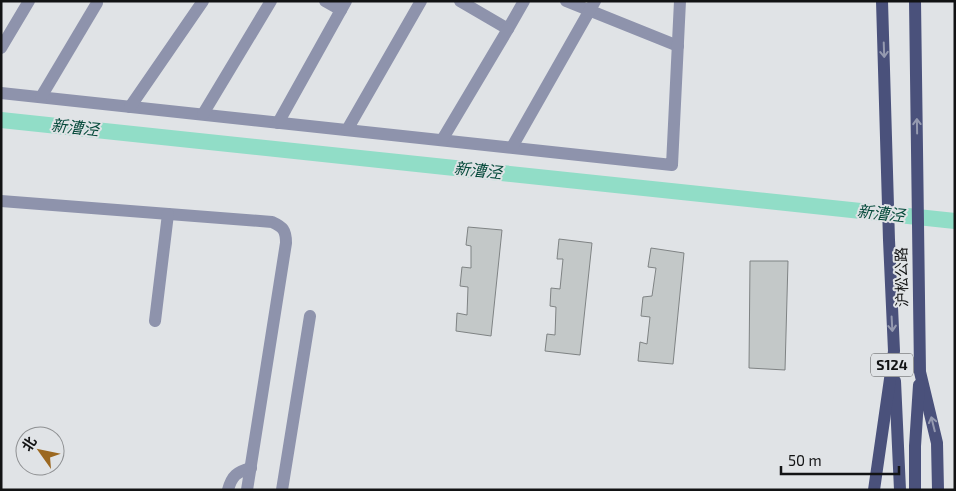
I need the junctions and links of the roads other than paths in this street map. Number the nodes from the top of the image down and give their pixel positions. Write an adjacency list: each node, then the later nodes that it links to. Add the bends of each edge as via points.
1 (29, 1): 17 (street)
2 (202, 1): 20 (street)
3 (271, 1): 21 (street)
4 (325, 1): 13 (street)
5 (421, 1): 23 (street)
6 (460, 1): 15 (street)
7 (524, 1): 15 (street)
8 (566, 1): 14 (street)
9 (680, 1): 16 (street)
10 (882, 1): 30 (main road, 沪松公路 / S124, one-way to 30)
11 (915, 1): 31 (main road, 沪松公路 / S124, one-way to 11)
12 (96, 2): 19 (street)
13 (344, 6): 22 (street)
14 (593, 6): 16 (street); 25 (street)
15 (508, 29): 24 (street)
16 (678, 46): 25 (street, via 672,165)
17 (1, 48)
18 (1, 93): 19 (street)
19 (41, 97): 20 (street)
20 (130, 107): 21 (street)
21 (203, 114): 22 (street)
22 (278, 123): 23 (street)
23 (347, 130): 24 (street)
24 (442, 140): 25 (street)
25 (512, 148)
26 (4, 201): 27 (street)
27 (168, 214): 29 (street); 32 (street, via 272,222 281,226 286,234)
28 (310, 316): 35 (street)
29 (155, 321)
30 (894, 351): 36 (main road, 沪松公路 / S124); 37 (main road)
31 (920, 372): 38 (main road); 39 (main road, 沪松公路 / S124, one-way to 31, via 937,443)
32 (251, 468): 33 (street, via 239,472); 34 (street)
33 (228, 490)
34 (247, 490)
35 (282, 490)
36 (874, 490)
37 (900, 490)
38 (915, 490)
39 (938, 490)

